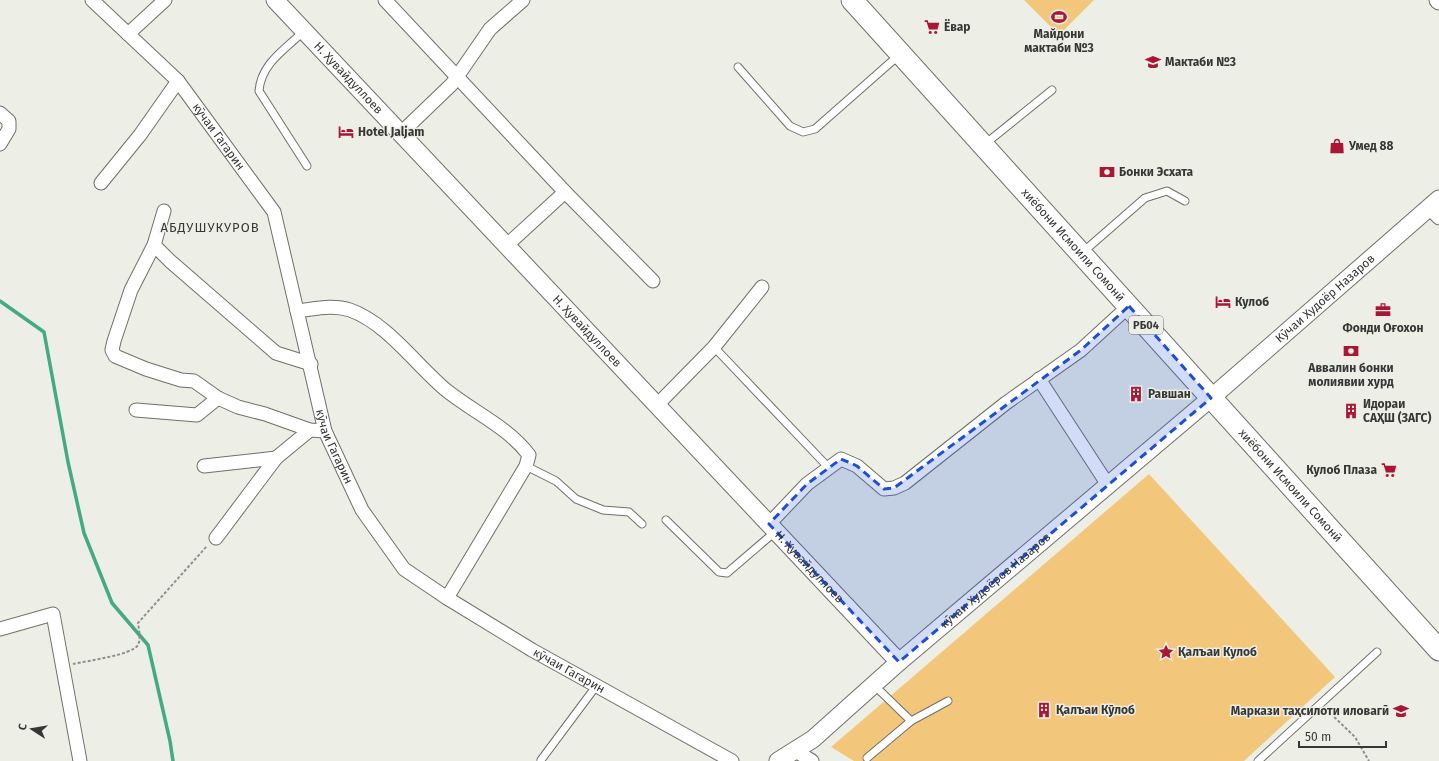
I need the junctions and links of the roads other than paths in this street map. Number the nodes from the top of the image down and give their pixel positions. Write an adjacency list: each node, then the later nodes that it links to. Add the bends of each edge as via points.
1 (92, 0): 8 (street, кӯчаи Гагарин)
2 (165, 0): 8 (street)
3 (385, 0): 11 (street)
4 (523, 0): 11 (street, via 490,29)
5 (852, 0): 9 (main road, хиёбони Исмоили Сомонӣ / РБ04)
6 (281, 2): 7 (street, Н. Ҳувайдуллоев)
7 (303, 32): 15 (street, Н. Ҳувайдуллоев); 18 (lane, via 266,67 260,80 259,92)
8 (128, 34): 12 (street, кӯчаи Гагарин)
9 (901, 54): 10 (lane, via 815,129 803,132 790,126); 17 (main road, хиёбони Исмоили Сомонӣ / РБ04)
10 (738, 66)
11 (458, 76): 15 (street); 20 (street)
12 (178, 81): 19 (street, via 140,135); 30 (street, кӯчаи Гагарин, via 274,212)
13 (1052, 90): 17 (lane)
14 (0, 113): 16 (street, via 9,121 9,129)
15 (401, 133): 25 (street, Н. Ҳувайдуллоев)
16 (0, 144)
17 (984, 146): 26 (main road, хиёбони Исмоили Сомонӣ / РБ04)
18 (307, 166)
19 (101, 183)
20 (565, 192): 25 (street); 27 (street)
21 (1185, 201): 26 (lane, via 1167,191 1145,198)
22 (1436, 208): 35 (street, Кӯчаи Худоёр Назаров)
23 (164, 210): 24 (street)
24 (154, 245): 32 (street, via 170,262 276,353); 34 (street, via 131,290 112,350 115,356 146,369 181,380 194,381)
25 (506, 246): 36 (street, Н. Ҳувайдуллоев)
26 (1081, 254): 29 (main road, хиёбони Исмоили Сомонӣ / РБ04)
27 (653, 280)
28 (762, 288): 31 (street)
29 (1129, 306): 33 (street, via 1080,350); 35 (main road, хиёбони Исмоили Сомонӣ / РБ04)
30 (297, 311): 32 (street, кӯчаи Гагарин); 42 (street, via 333,306 351,310 375,323 446,390 519,441 529,455)
31 (714, 348): 36 (street); 43 (lane)
32 (311, 364): 39 (street, кӯчаи Гагарин)
33 (1040, 379): 43 (street, via 905,483 894,488 884,489 857,466 841,459); 44 (street)
34 (218, 398): 37 (street, via 197,415); 38 (street)
35 (1211, 398): 44 (street, кӯчаи Худоёров Назаров); 51 (main road, хиёбони Исмоили Сомонӣ / РБ04)
36 (657, 406): 47 (street, Н. Ҳувайдуллоев)
37 (136, 410)
38 (310, 430): 39 (street); 40 (street)
39 (325, 431): 49 (street, кӯчаи Гагарин, via 362,510 404,569)
40 (276, 458): 41 (street); 48 (street)
41 (204, 466)
42 (526, 466): 46 (lane, via 556,481 576,499 603,510 629,512); 49 (street)
43 (829, 468): 47 (street, via 807,484)
44 (1108, 485): 53 (street, кӯчаи Худоёров Назаров)
45 (666, 520): 47 (lane, via 712,568 723,573 727,573)
46 (642, 524)
47 (773, 528): 53 (street, Н. Ҳувайдуллоев)
48 (216, 538)
49 (447, 598): 54 (street, кӯчаи Гагарин, via 532,650)
50 (0, 629): 61 (street, via 53,614)
51 (1439, 650)
52 (1377, 652): 65 (lane)
53 (899, 662): 55 (street, кӯчаи Худоёров Назаров)
54 (597, 685): 60 (lane); 62 (street, кӯчаи Гагарин)
55 (874, 685): 57 (lane); 58 (street, кӯчаи Худоёров Назаров, via 813,739)
56 (948, 701): 57 (lane)
57 (911, 721): 59 (lane)
58 (794, 750): 63 (street, кӯчаи Худоёров Назаров); 64 (street)
59 (867, 758)
60 (542, 760)
61 (80, 761)
62 (732, 761)
63 (778, 761)
64 (812, 761)
65 (1258, 761)

